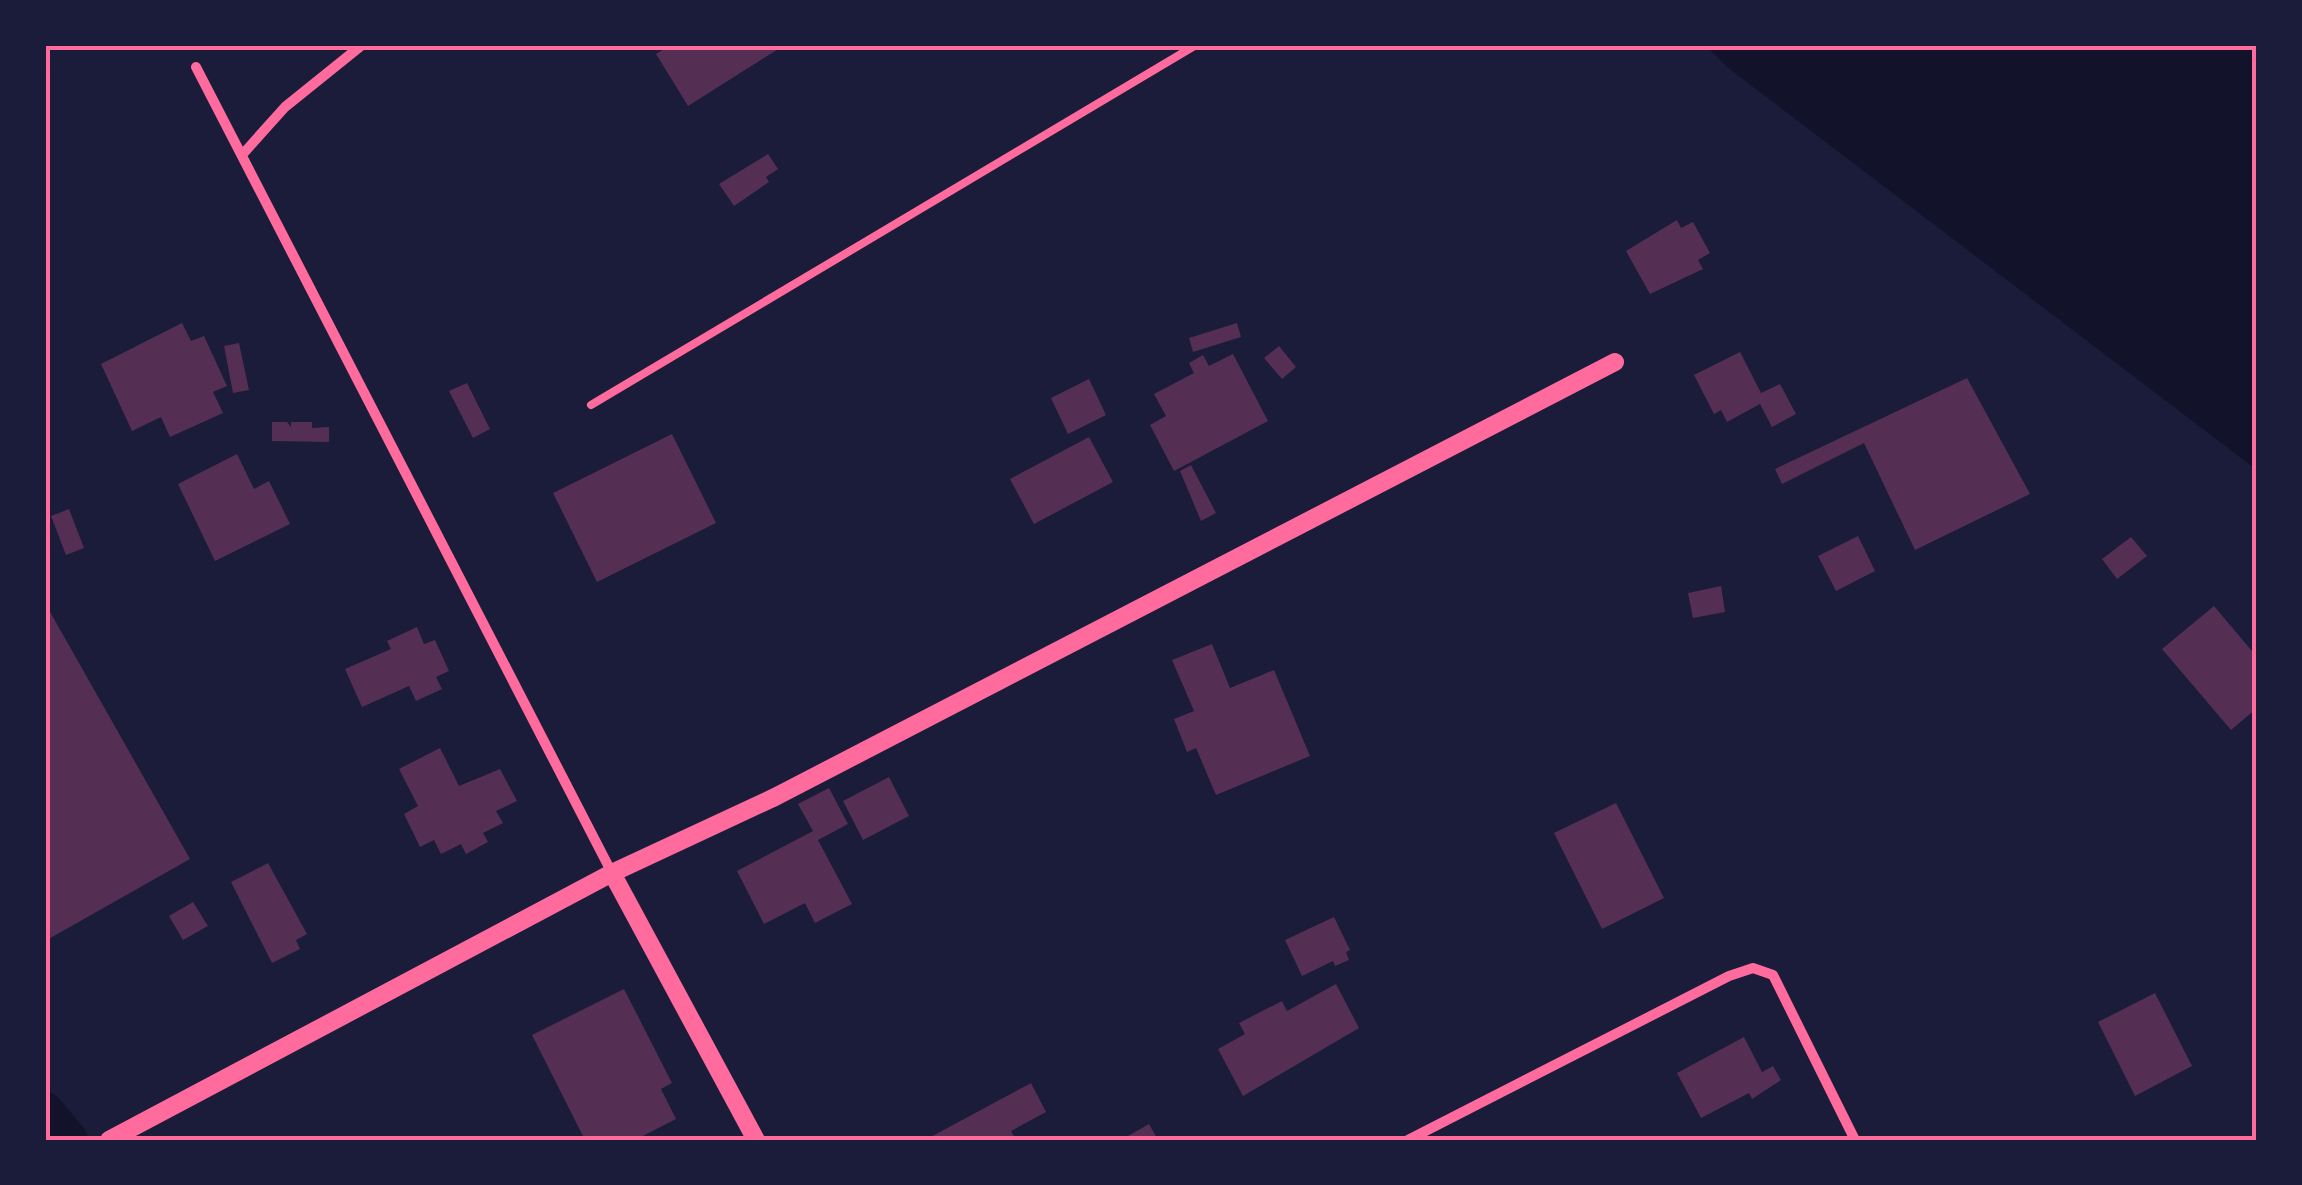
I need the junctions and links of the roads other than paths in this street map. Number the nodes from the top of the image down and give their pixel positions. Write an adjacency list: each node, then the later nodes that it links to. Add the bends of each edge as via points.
1 (362, 45): 4 (street, via 284,107)
2 (1196, 45): 6 (lane)
3 (196, 67): 4 (street)
4 (242, 155): 7 (street)
5 (1615, 362): 7 (street, via 776,797)
6 (592, 404)
7 (612, 873): 8 (street); 9 (street)
8 (110, 1140)
9 (756, 1140)
10 (1408, 1140): 11 (street, via 1753,968 1773,975)
11 (1855, 1140)

